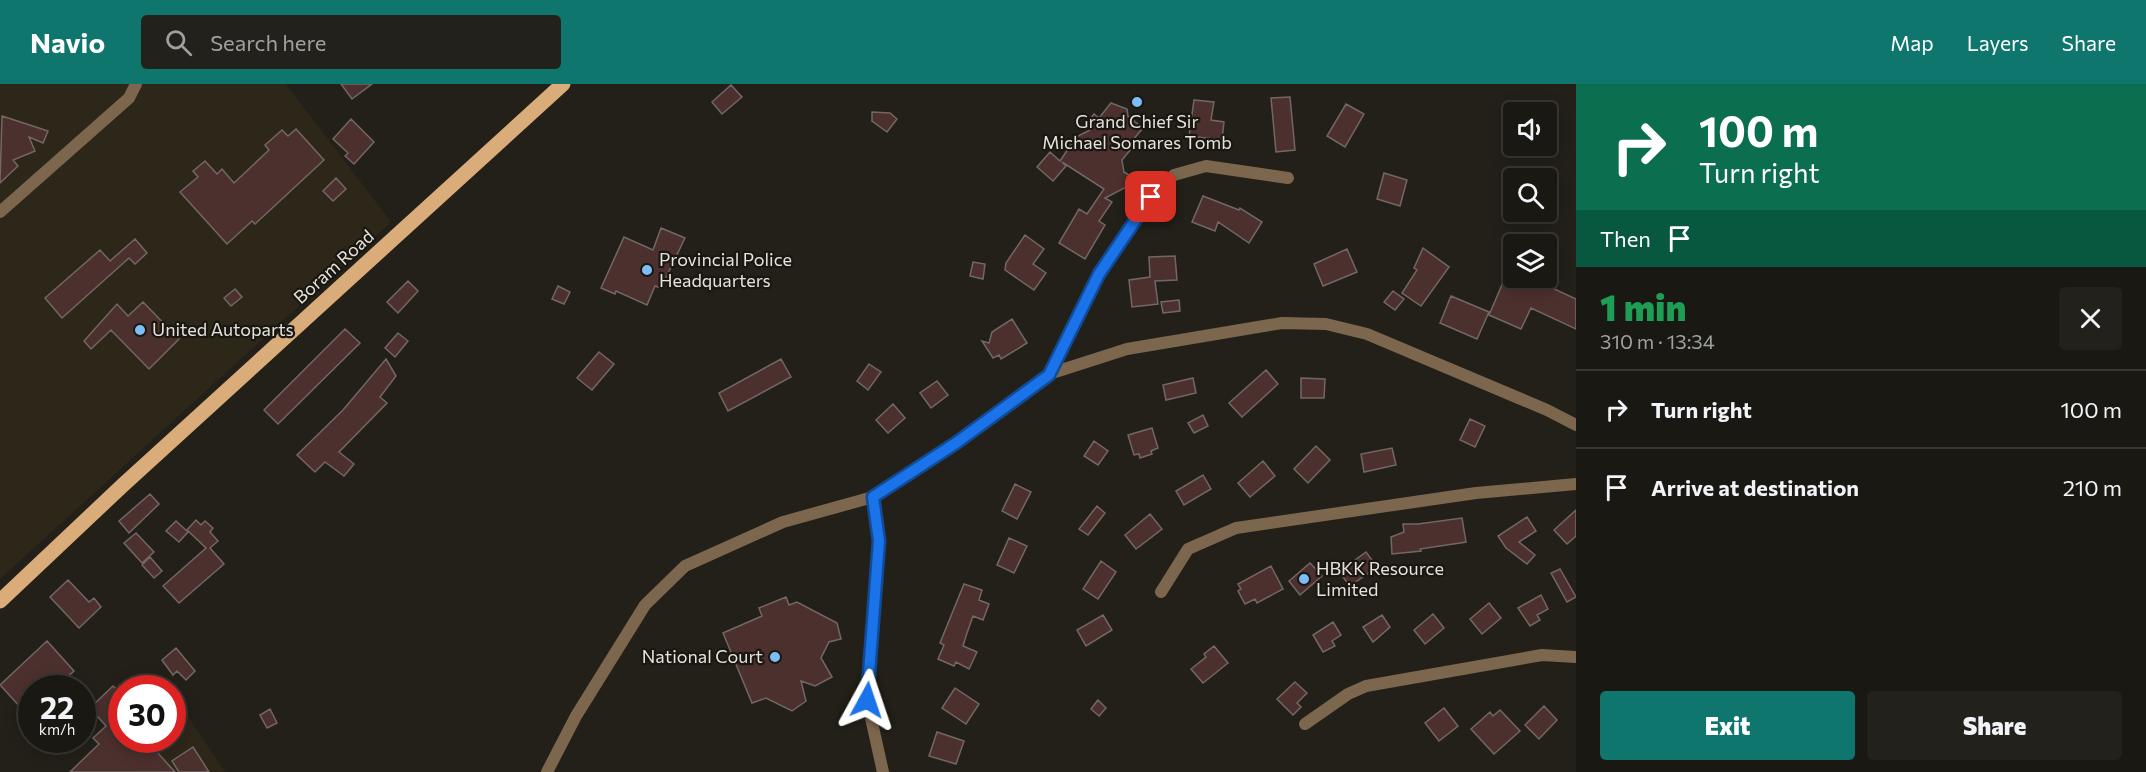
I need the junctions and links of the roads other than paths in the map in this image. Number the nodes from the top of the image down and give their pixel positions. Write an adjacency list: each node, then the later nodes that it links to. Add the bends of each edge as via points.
1 (136, 84): 4 (street, via 129,98)
2 (563, 84): 10 (main road, Boram Road)
3 (1288, 178): 5 (street, via 1206,166 1174,175 1151,197 1099,274)
4 (0, 212)
5 (1049, 375): 6 (street, via 1127,349 1282,323 1326,324 1367,334); 8 (street)
6 (1576, 425)
7 (1576, 484): 9 (street, via 1476,493 1236,528 1188,549)
8 (873, 497): 13 (street, via 783,522 685,566 645,605 576,716); 14 (street, via 879,541 867,700)
9 (1161, 592)
10 (0, 601)
11 (1576, 657): 12 (street, via 1542,655 1366,686)
12 (1305, 724)
13 (547, 772)
14 (883, 772)

